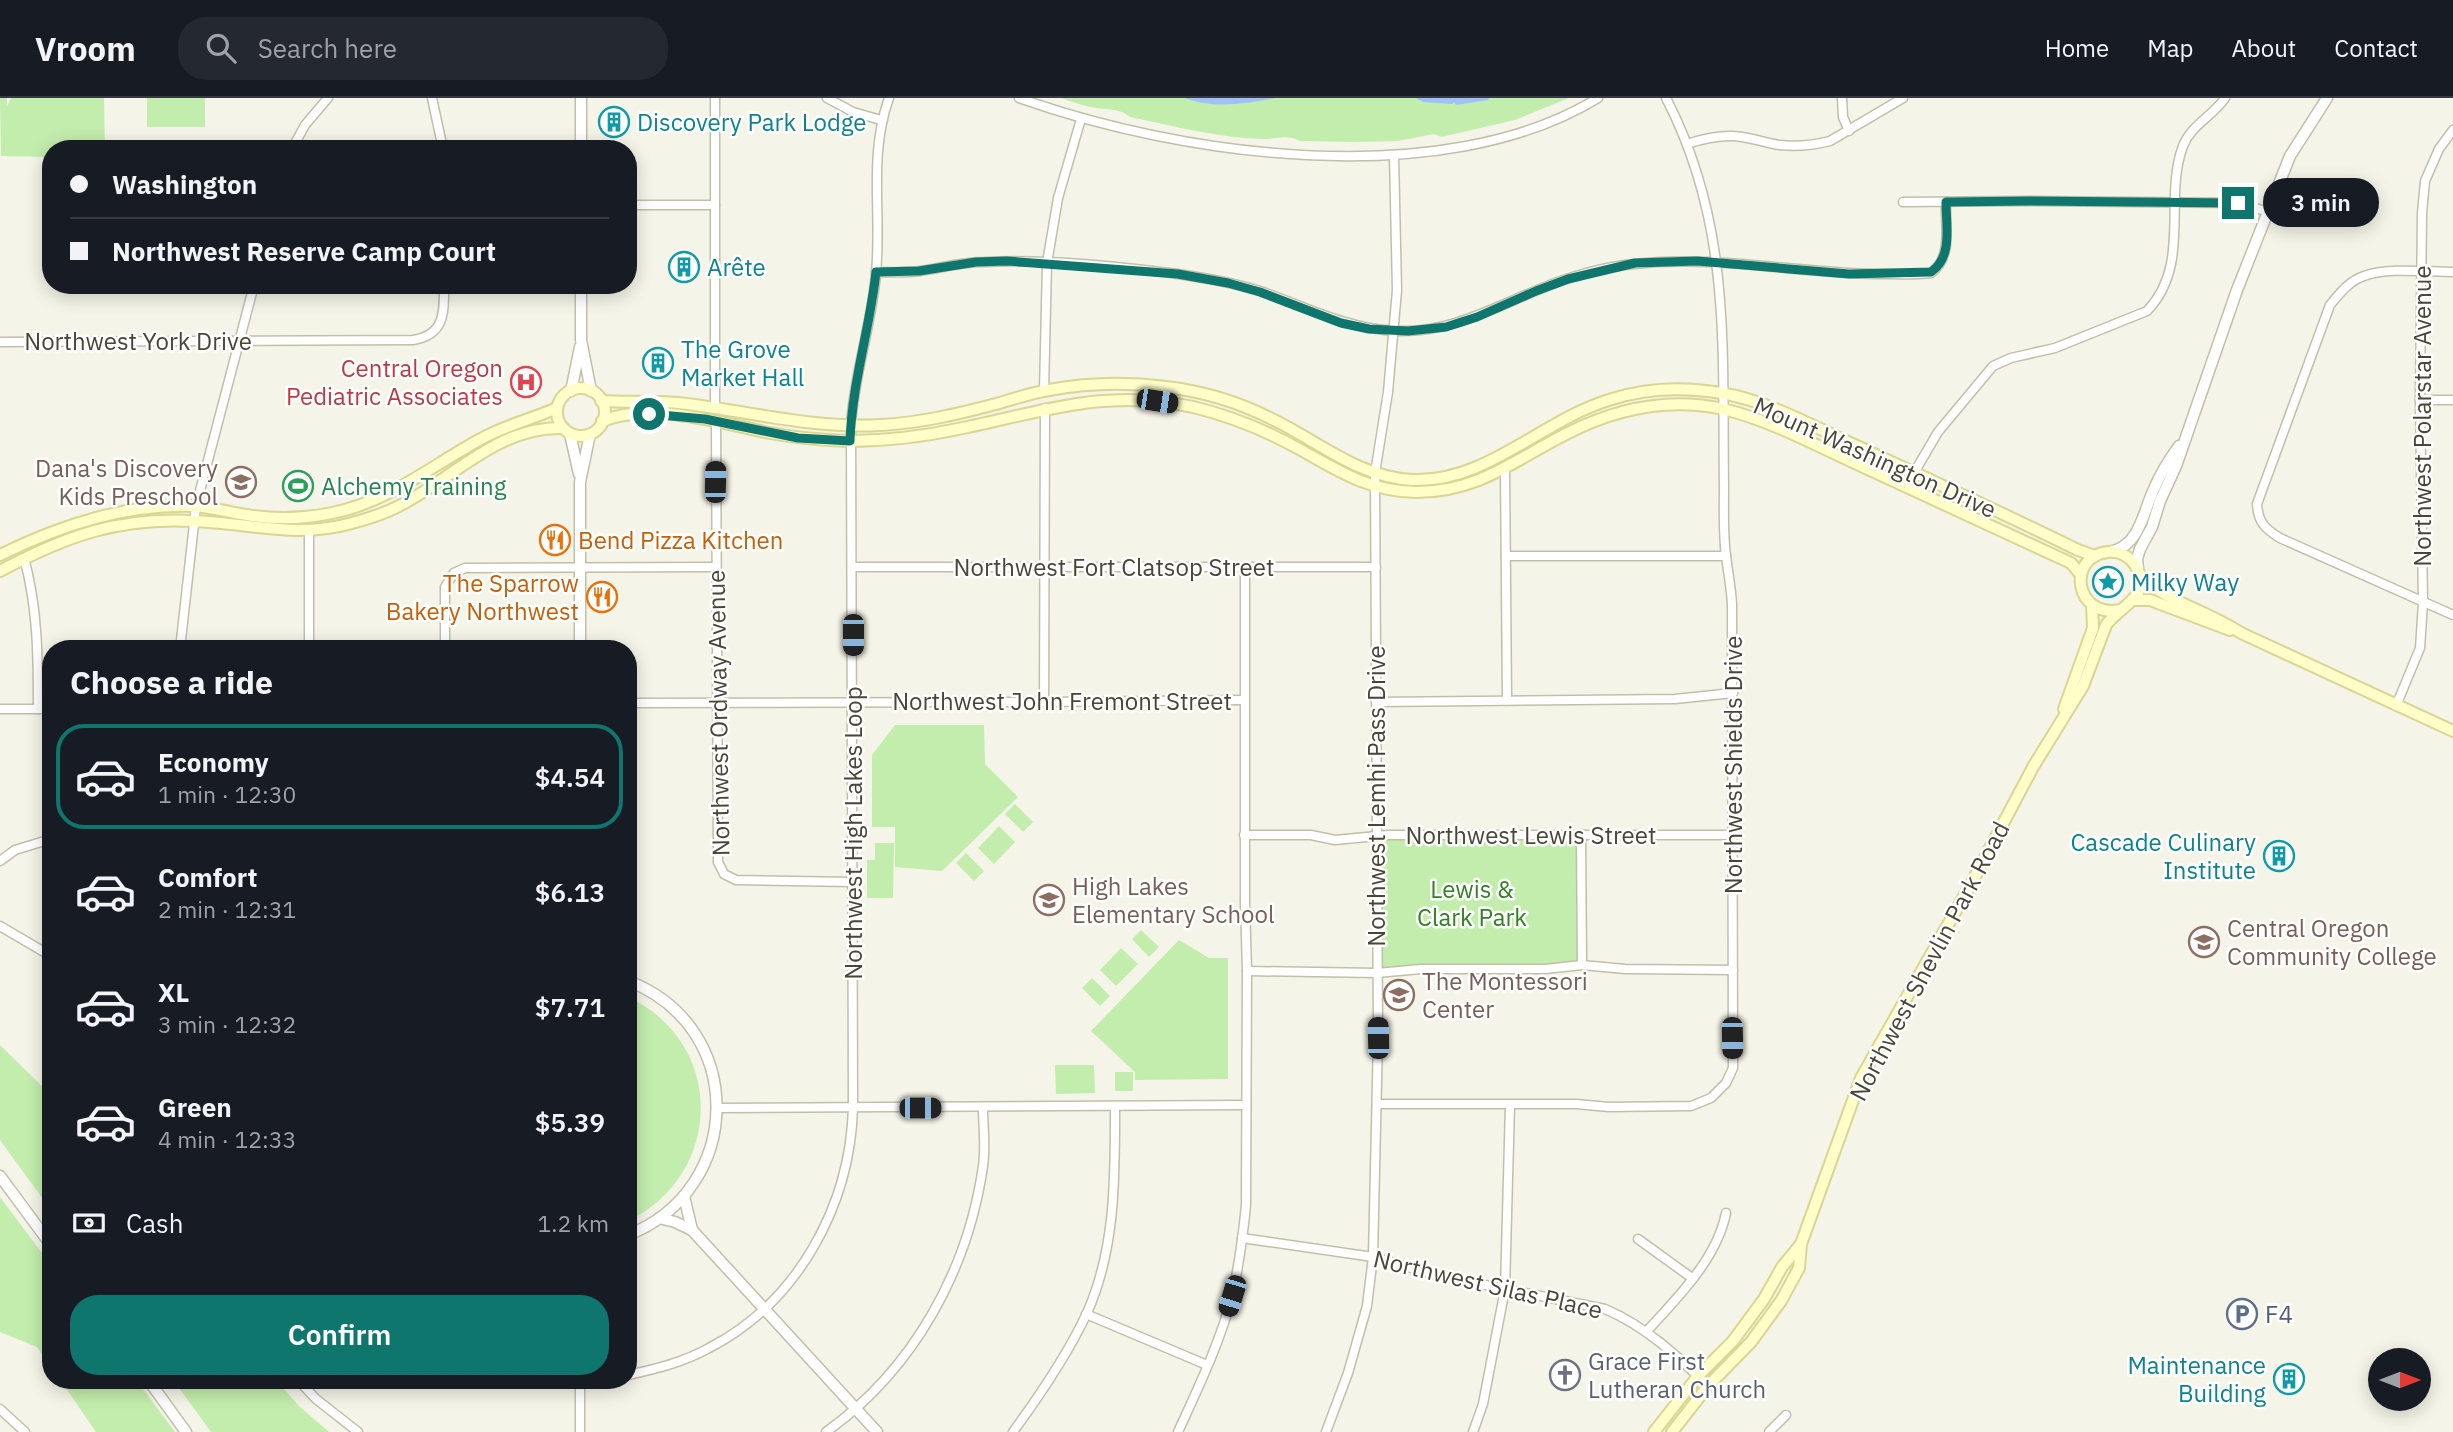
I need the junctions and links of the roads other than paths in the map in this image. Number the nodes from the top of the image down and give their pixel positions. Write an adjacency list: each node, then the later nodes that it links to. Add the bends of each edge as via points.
1 (328, 98): 18 (street)
2 (432, 98): 19 (street)
3 (581, 98): 20 (street)
4 (715, 98): 27 (street)
5 (827, 98): 15 (street)
6 (889, 98): 15 (street, Northwest High Lakes Loop)
7 (1019, 98): 14 (street)
8 (1598, 98): 22 (street, via 1550,122 1500,139)
9 (1666, 98): 21 (street, Northwest Shields Drive)
10 (1842, 98): 17 (street)
11 (1903, 98): 17 (street)
12 (2225, 98): 25 (street, via 2190,132 2183,146)
13 (2327, 98): 28 (street, via 2290,156)
14 (1081, 119): 22 (street, via 1240,149); 30 (street, via 1058,198)
15 (881, 120): 31 (street, Northwest High Lakes Loop, via 876,163)
16 (2453, 130): 32 (street, Northwest Polarstar Avenue, via 2425,181)
17 (1849, 131): 21 (street, via 1817,144 1778,145 1732,136)
18 (297, 140)
19 (441, 140)
20 (581, 140)
21 (1687, 144): 29 (street, Northwest Shields Drive, via 1707,204)
22 (1394, 156): 37 (street, Northwest Lemhi Pass Drive)
23 (1903, 202): 24 (street)
24 (1946, 202): 25 (street); 29 (street, via 1946,252 1931,272 1849,274)
25 (2176, 203): 28 (street, via 2238,203); 61 (street, via 2168,277 2156,302 2147,311 2055,348 1993,366 1938,432)
26 (637, 205): 27 (street)
27 (715, 205): 49 (street)
28 (2269, 212): 57 (street)
29 (1718, 262): 37 (street, via 1616,266 1446,327); 44 (street, Northwest Shields Drive)
30 (1047, 263): 31 (street, via 976,262); 37 (street, via 1228,283 1341,323); 43 (street)
31 (876, 272): 54 (street, Northwest High Lakes Loop)
32 (2421, 272): 33 (street); 45 (street, Northwest Polarstar Avenue); 83 (street, via 2364,276 2345,287 2330,305 2257,504 2258,519 2267,531)
33 (2453, 272)
34 (252, 294): 39 (street)
35 (444, 294): 39 (street, Northwest York Drive, via 439,328 422,339)
36 (581, 294): 38 (street)
37 (1395, 331): 60 (street, Northwest Lemhi Pass Drive)
38 (581, 340): 41 (street); 42 (street)
39 (239, 341): 40 (street, Northwest York Drive); 64 (street)
40 (0, 342)
41 (571, 391): 42 (main road); 48 (main road)
42 (591, 391): 47 (main road)
43 (1044, 391): 54 (main road, Mount Washington Drive, via 945,417); 60 (main road, Mount Washington Drive, via 1138,384 1202,394 1268,417)
44 (1723, 393): 51 (street, Northwest Shields Drive); 60 (main road, Mount Washington Drive, via 1669,389 1623,396 1584,409 1460,474 1413,480); 61 (main road, Mount Washington Drive, via 1758,402)
45 (2420, 400): 46 (street); 83 (street, Northwest Polarstar Avenue)
46 (2453, 400)
47 (601, 401): 49 (main road, Mount Washington Drive, via 662,401); 52 (main road)
48 (557, 408): 55 (main road); 64 (main road, via 482,438 408,485 350,509 272,519)
49 (715, 408): 54 (main road, Mount Washington Drive, via 797,422)
50 (1045, 408): 58 (main road, Mount Washington Drive, via 936,433); 63 (main road, Mount Washington Drive, via 1124,400 1192,407 1252,426); 75 (street)
51 (1724, 410): 59 (main road, Mount Washington Drive, via 1657,404 1625,411 1564,435); 70 (street, Northwest Shields Drive); 81 (main road, Mount Washington Drive, via 1783,430 2062,558)
52 (602, 421): 53 (main road, Mount Washington Drive, via 638,414); 56 (main road)
53 (716, 421): 58 (main road, Mount Washington Drive, via 798,438); 73 (street, Northwest Ordway Avenue)
54 (851, 425): 58 (street, Northwest High Lakes Loop)
55 (567, 431): 56 (main road); 62 (street); 66 (main road, via 541,429 506,441 397,507 351,524)
56 (590, 434): 62 (street)
57 (2185, 437): 67 (street, via 2154,488 2136,532 2125,547); 80 (street, via 2140,549)
58 (850, 441): 74 (street, Northwest High Lakes Loop)
59 (1505, 470): 63 (main road, Mount Washington Drive, via 1447,490); 69 (street)
60 (1375, 473): 63 (street, Northwest Lemhi Pass Drive)
61 (1914, 473): 71 (main road, Mount Washington Drive)
62 (580, 482): 78 (street)
63 (1375, 487): 77 (street, Northwest Lemhi Pass Drive)
64 (196, 506): 65 (street); 68 (main road, via 107,514 41,535)
65 (193, 521): 66 (main road); 72 (main road, via 117,524); 88 (street)
66 (309, 530): 89 (street)
67 (2113, 551): 71 (main road); 80 (main road, via 2128,557)
68 (0, 555)
69 (1506, 556): 70 (street); 94 (street)
70 (1726, 556): 92 (street, Northwest Shields Drive, via 1732,596)
71 (2095, 556): 81 (main road)
72 (24, 558): 79 (main road); 102 (street, via 37,626)
73 (716, 567): 78 (street); 99 (street, Northwest Ordway Avenue)
74 (852, 567): 75 (street, Northwest Fort Clatsop Street); 95 (street, Northwest High Lakes Loop)
75 (1044, 567): 76 (street, Northwest Fort Clatsop Street); 96 (street)
76 (1245, 567): 77 (street, Northwest Fort Clatsop Street); 93 (street)
77 (1376, 567): 97 (street, Northwest Lemhi Pass Drive)
78 (580, 568): 90 (street, via 480,566 454,573 445,587); 91 (street)
79 (0, 571)
80 (2139, 573): 82 (main road); 87 (main road, via 2154,589)
81 (2081, 575): 84 (main road, via 2082,591)
82 (2134, 600): 85 (main road); 87 (main road, via 2150,600)
83 (2423, 603): 86 (street); 100 (street, Northwest Polarstar Avenue, via 2420,648)
84 (2092, 605): 85 (main road, via 2105,611); 104 (main road, Northwest Shevlin Park Road, via 2093,628)
85 (2121, 610): 104 (main road, Northwest Shevlin Park Road, via 2106,625 2082,686)
86 (2453, 615)
87 (2241, 633): 100 (main road)
88 (181, 640)
89 (309, 640)
90 (445, 640)
91 (580, 640)
92 (1733, 693): 94 (street, via 1675,699); 109 (street, Northwest Shields Drive)
93 (1244, 699): 96 (street, Northwest John Fremont Street); 107 (street)
94 (1507, 700): 97 (street)
95 (853, 702): 96 (street, Northwest John Fremont Street); 99 (street, Northwest John Fremont Street); 112 (street, Northwest High Lakes Loop)
96 (1044, 702)
97 (1376, 702): 108 (street, Northwest Lemhi Pass Drive)
98 (637, 703): 99 (street, Northwest John Fremont Street)
99 (716, 703): 112 (street, Northwest Ordway Avenue, via 716,852 724,874 747,881)
100 (2396, 706): 105 (main road)
101 (0, 709): 102 (street)
102 (38, 709): 103 (street)
103 (42, 709)
104 (2059, 724): 136 (main road, Northwest Shevlin Park Road, via 1861,1078)
105 (2453, 731)
106 (1581, 834): 108 (street, Northwest Lewis Street); 109 (street, Northwest Lewis Street); 115 (street)
107 (1244, 835): 108 (street, Northwest Lewis Street, via 1335,839); 117 (street)
108 (1377, 835): 118 (street, Northwest Lemhi Pass Drive)
109 (1734, 835): 116 (street, Northwest Shields Drive)
110 (42, 842): 111 (street, via 15,849)
111 (0, 861)
112 (852, 882): 126 (street, Northwest High Lakes Loop)
113 (0, 926): 114 (street)
114 (42, 951)
115 (1582, 965): 116 (street); 118 (street)
116 (1732, 970): 122 (street, Northwest Shields Drive, via 1732,1069 1726,1083 1710,1098 1690,1106)
117 (1247, 971): 118 (street); 121 (street)
118 (1377, 973): 120 (street, Northwest Lemhi Pass Drive)
119 (637, 986): 125 (street, via 664,1000 687,1022 709,1062)
120 (1377, 1104): 122 (street, Northwest Shields Drive); 137 (street, Northwest Lemhi Pass Drive)
121 (1246, 1105): 124 (street); 134 (street)
122 (1510, 1105): 139 (street)
123 (983, 1107): 124 (street); 126 (street); 151 (street, via 984,1163 975,1212 958,1263 908,1352)
124 (1115, 1107): 141 (street, via 1113,1204 1103,1262)
125 (718, 1108): 126 (street); 128 (street, via 708,1159)
126 (853, 1108): 140 (street, Northwest High Lakes Loop, via 847,1163 829,1219 805,1261)
127 (0, 1176): 133 (street)
128 (684, 1196): 130 (street); 132 (street)
129 (1726, 1213): 138 (street, via 1716,1243)
130 (659, 1218): 131 (street); 132 (street)
131 (637, 1230)
132 (692, 1230): 140 (street)
133 (42, 1233)
134 (1242, 1238): 137 (street, Northwest Silas Place); 143 (street, via 1232,1296)
135 (1638, 1239): 138 (street)
136 (1801, 1244): 145 (main road, Northwest Shevlin Park Road, via 1733,1341); 146 (main road, Northwest Shevlin Park Road, via 1799,1268 1781,1301 1751,1342)
137 (1373, 1257): 139 (street, Northwest Silas Place); 161 (street, Northwest Lemhi Pass Drive, via 1367,1307)
138 (1692, 1278): 142 (street)
139 (1505, 1289): 142 (street, Northwest Silas Place, via 1605,1309); 162 (street, via 1483,1404)
140 (765, 1309): 144 (street, Northwest High Lakes Loop, via 710,1348); 151 (street)
141 (1086, 1314): 143 (street); 159 (street)
142 (1647, 1331): 145 (street, Northwest Silas Place)
143 (1207, 1365): 160 (street)
144 (637, 1373)
145 (1698, 1376): 146 (street, Northwest Silas Place); 163 (main road, Northwest Shevlin Park Road)
146 (1708, 1386): 164 (main road, Northwest Shevlin Park Road)
147 (155, 1389): 154 (street)
148 (309, 1389): 155 (street)
149 (580, 1389): 156 (street)
150 (0, 1409): 153 (street)
151 (855, 1409): 157 (street); 158 (street)
152 (1786, 1415): 165 (street)
153 (25, 1432)
154 (186, 1432)
155 (358, 1432)
156 (580, 1432)
157 (826, 1432)
158 (877, 1432)
159 (1013, 1432)
160 (1178, 1432)
161 (1326, 1432)
162 (1473, 1432)
163 (1654, 1432)
164 (1672, 1432)
165 (1769, 1432)

